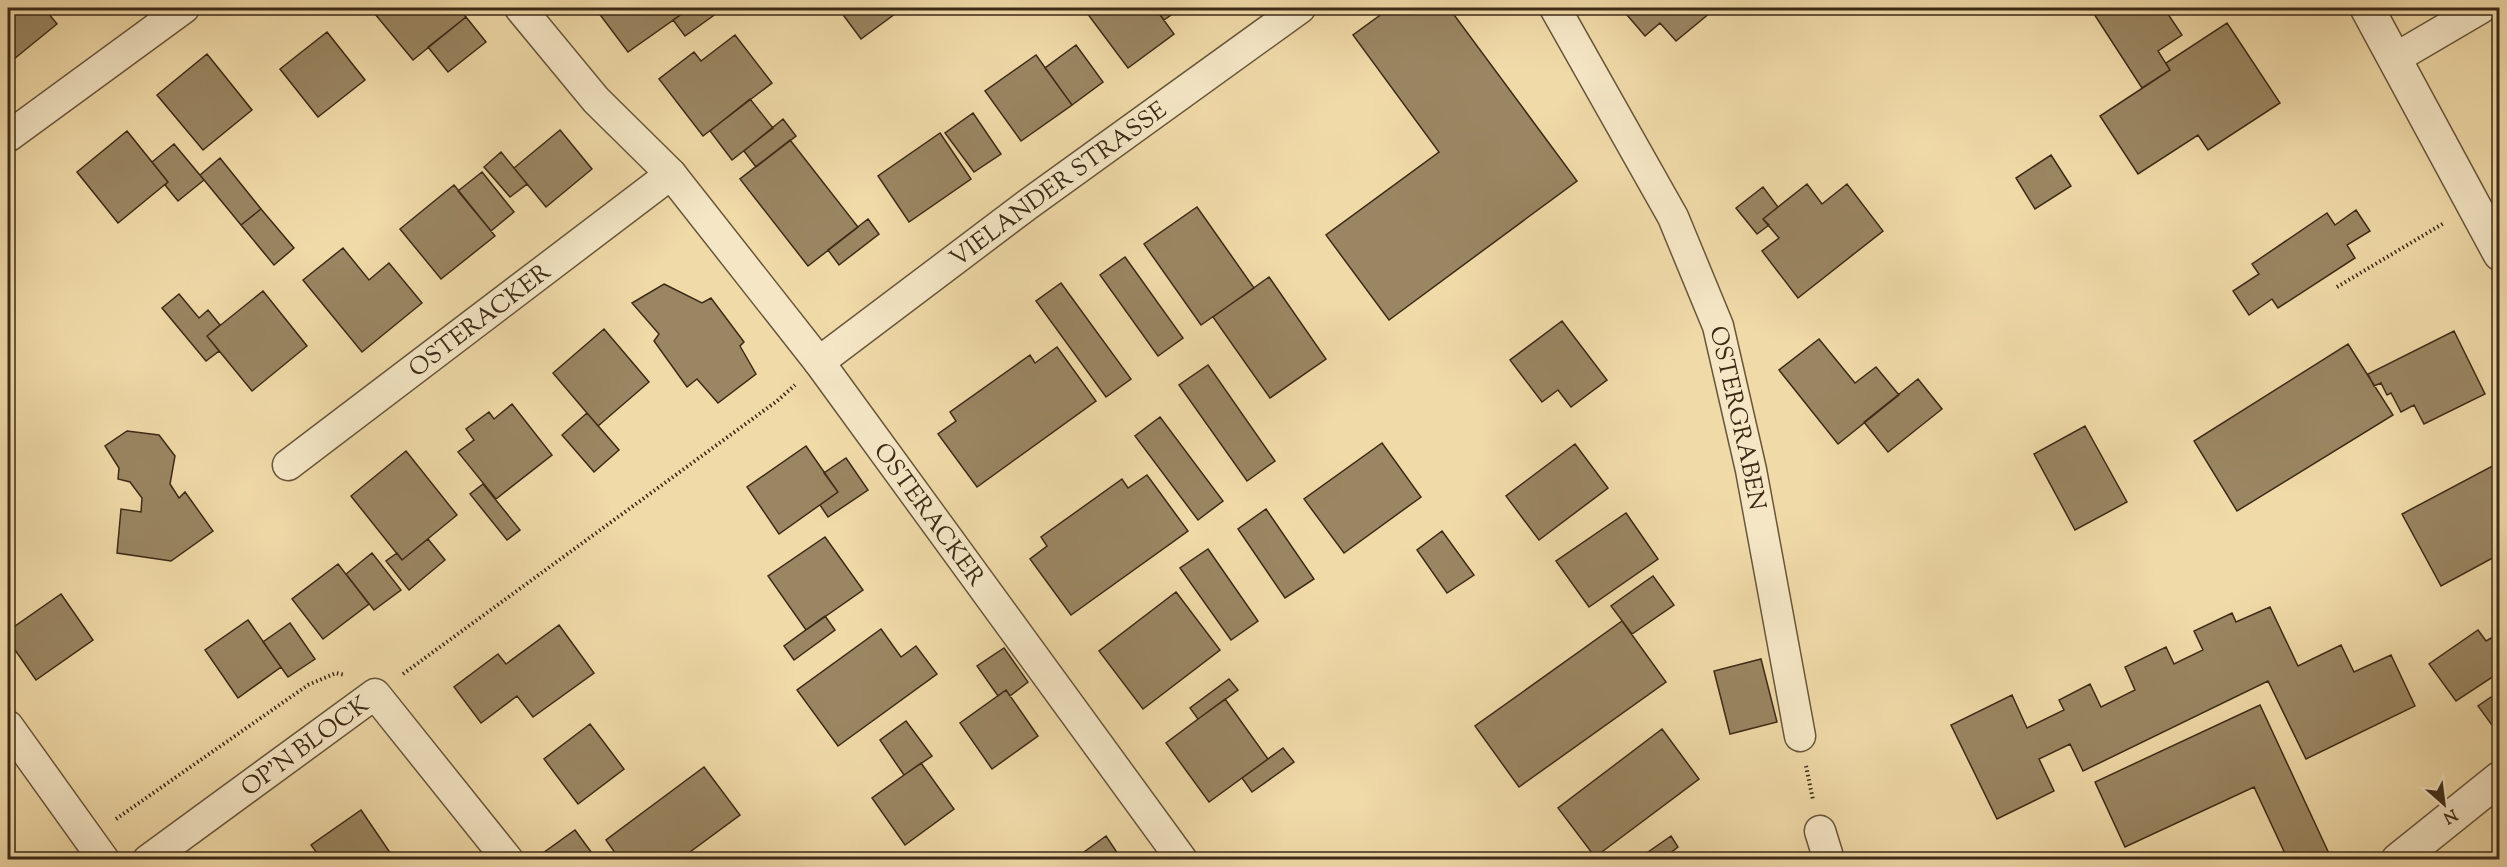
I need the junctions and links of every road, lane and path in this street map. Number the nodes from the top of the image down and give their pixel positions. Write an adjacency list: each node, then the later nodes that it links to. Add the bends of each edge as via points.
1 (184, 8): 8 (street)
2 (520, 8): 9 (street, OSTERACKER, via 596,100)
3 (1300, 8): 13 (street, VIELANDER STRASSE, via 1027,205)
4 (1555, 8): 17 (street, OSTERGRABEN, via 1673,217 1718,326 1751,470)
5 (2367, 8): 7 (street)
6 (2481, 8): 7 (street)
7 (2394, 59): 10 (street)
8 (9, 136)
9 (671, 174): 13 (street, OSTERACKER); 14 (street, OSTERACKER)
10 (2474, 206): 11 (street); 12 (path)
11 (2499, 254)
12 (2337, 287)
13 (819, 362): 15 (path, via 777,401); 23 (street, OSTERACKER)
14 (288, 465)
15 (375, 694): 20 (path, via 357,679 336,673 308,685); 21 (street, OP'N BLOCK); 22 (street, OP'N BLOCK)
16 (8, 726): 20 (street)
17 (1800, 736): 19 (path)
18 (2499, 778): 25 (street)
19 (1820, 831): 24 (street)
20 (97, 849)
21 (148, 860)
22 (508, 860)
23 (1182, 860)
24 (1829, 860)
25 (2398, 860)

